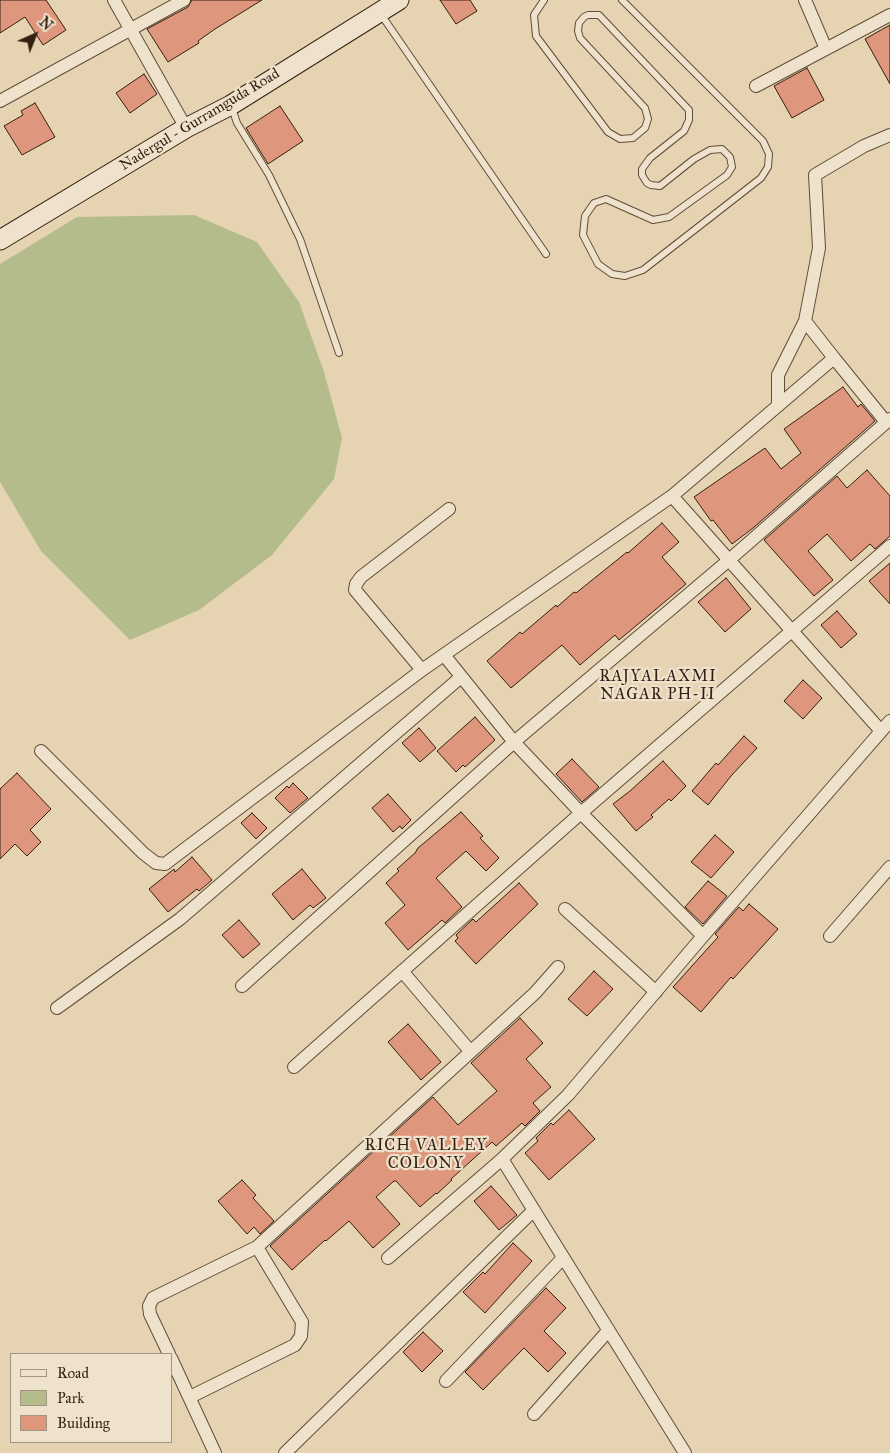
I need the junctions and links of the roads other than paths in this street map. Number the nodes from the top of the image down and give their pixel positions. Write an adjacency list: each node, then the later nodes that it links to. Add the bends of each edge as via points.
1 (114, 0): 9 (street)
2 (184, 0): 9 (street)
3 (399, 0): 7 (main road, Nadergul - Gurramguda Road)
4 (544, 0): 5 (lane, via 534,15 536,36 608,132 620,139 633,138 645,128 648,119 645,108 580,38 579,23 588,15 600,15 689,110 684,131 650,158 642,169 647,183 660,186 710,150 722,149 730,157 732,167 727,175 669,217 653,220 606,198 594,203 585,216 583,235 598,264 612,274 625,276 643,270 761,178 768,167 769,154 763,140)
5 (622, 0)
6 (805, 0): 10 (street)
7 (380, 12): 13 (main road, Nadergul - Gurramguda Road); 17 (lane)
8 (890, 15): 10 (street)
9 (130, 30): 12 (street); 14 (street)
10 (826, 49): 11 (street)
11 (756, 86)
12 (0, 101)
13 (230, 104): 14 (main road, Nadergul - Gurramguda Road); 19 (lane, via 237,123 269,175 300,239)
14 (186, 128): 16 (main road, Nadergul - Gurramguda Road)
15 (890, 135): 18 (street, via 814,175 819,248)
16 (0, 240)
17 (546, 254)
18 (805, 321): 20 (street); 21 (street, via 778,375)
19 (339, 353)
20 (834, 358): 21 (street); 22 (street)
21 (778, 406): 23 (street)
22 (888, 420): 26 (street)
23 (672, 496): 26 (street); 28 (street)
24 (448, 508): 29 (street, via 361,577 355,590)
25 (890, 546): 27 (street)
26 (729, 560): 27 (street); 33 (street)
27 (792, 631): 32 (street); 35 (street)
28 (444, 655): 29 (street); 30 (street)
29 (422, 670): 34 (street, via 165,864 156,863 143,853)
30 (461, 677): 33 (street); 44 (street, via 180,919)
31 (890, 721): 32 (street)
32 (881, 731): 38 (street)
33 (514, 742): 35 (street); 42 (street)
34 (41, 751)
35 (581, 813): 38 (street); 41 (street)
36 (890, 867): 39 (street)
37 (565, 909): 43 (street)
38 (703, 936): 43 (street)
39 (830, 936)
40 (558, 967): 45 (street, via 535,993)
41 (402, 971): 45 (street); 46 (street)
42 (242, 986)
43 (656, 992): 47 (street, via 568,1094)
44 (57, 1008)
45 (470, 1052): 49 (street)
46 (294, 1066)
47 (502, 1159): 48 (street); 50 (street)
48 (534, 1210): 51 (street); 59 (street)
49 (257, 1248): 53 (street, via 153,1298 150,1314); 56 (street, via 302,1322 301,1336 295,1345)
50 (388, 1258)
51 (563, 1258): 52 (street); 55 (street)
52 (608, 1331): 57 (street); 60 (street)
53 (169, 1353)
54 (172, 1360): 56 (street)
55 (446, 1382)
56 (190, 1397): 58 (street)
57 (534, 1414)
58 (215, 1453)
59 (286, 1453)
60 (685, 1453)

